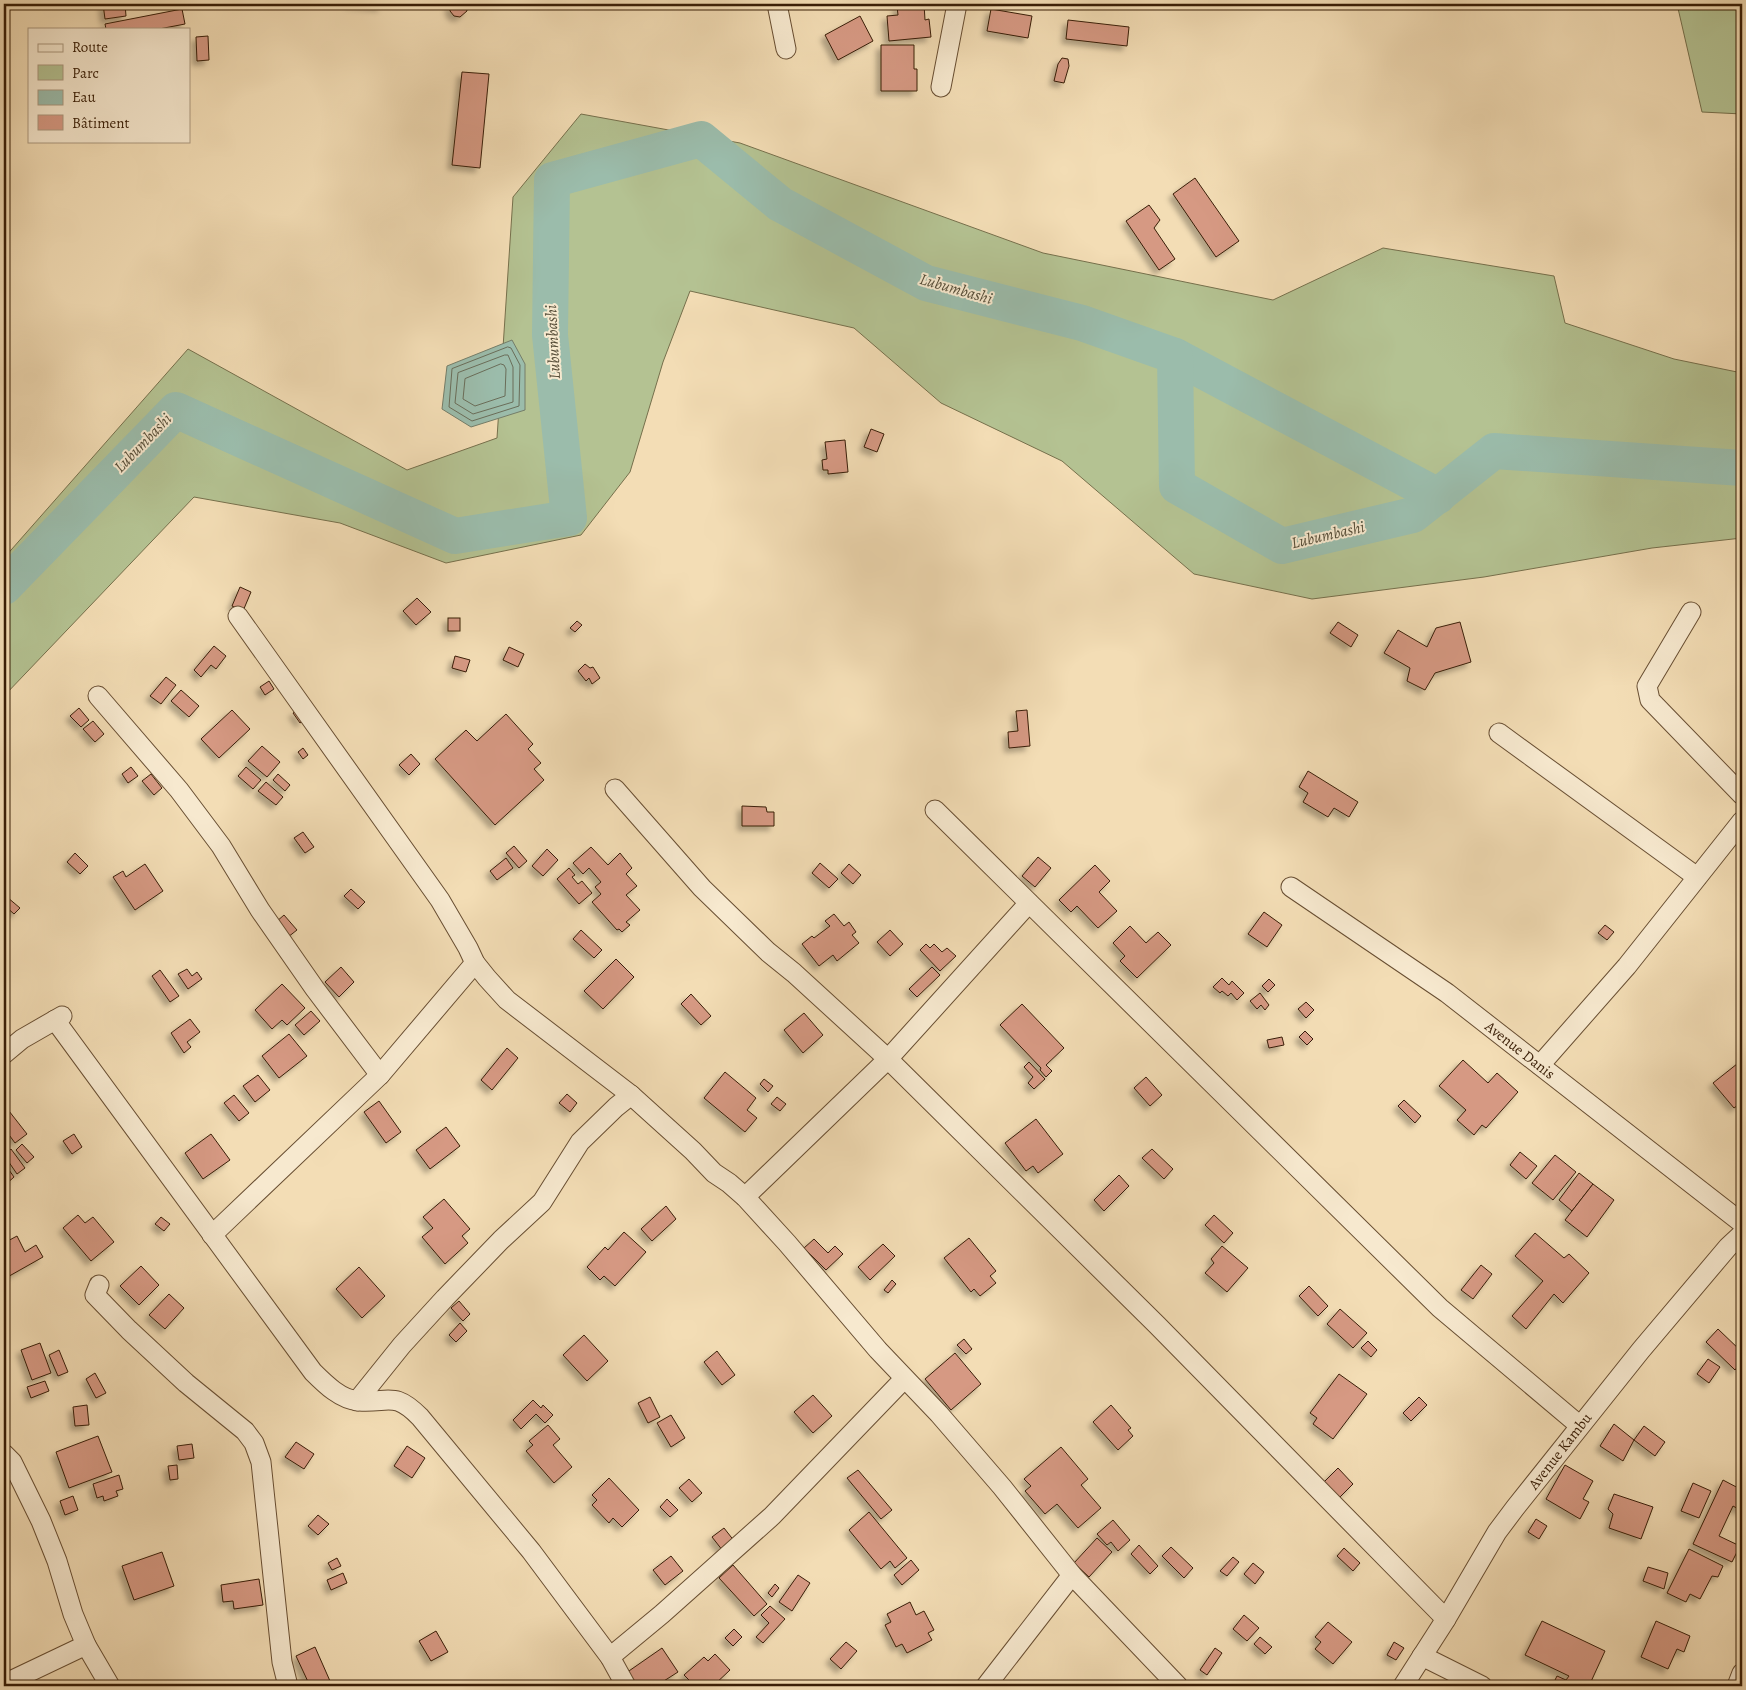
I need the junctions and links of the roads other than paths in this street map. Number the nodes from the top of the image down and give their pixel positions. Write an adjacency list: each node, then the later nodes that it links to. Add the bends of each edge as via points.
1 (777, 4): 3 (street)
2 (957, 4): 4 (street)
3 (786, 49)
4 (941, 87)
5 (1692, 612): 10 (street, via 1647,686 1650,700)
6 (238, 616): 16 (street, via 440,900)
7 (98, 696): 20 (street, via 179,790 221,846 265,918)
8 (1499, 733): 13 (street)
9 (615, 788): 18 (street, via 702,888)
10 (1742, 795)
11 (934, 810): 15 (street)
12 (1742, 821): 13 (street)
13 (1697, 877): 19 (street, via 1626,966)
14 (1291, 887): 19 (street, Avenue Danis, via 1446,993)
15 (1029, 903): 18 (street); 29 (street, via 1440,1308)
16 (475, 963): 20 (street); 21 (street, via 508,1000)
17 (4, 1054): 25 (street, via 22,1039 59,1018)
18 (888, 1059): 22 (street); 32 (street)
19 (1540, 1065): 23 (street, Avenue Danis)
20 (380, 1075): 25 (street)
21 (631, 1095): 22 (street, via 714,1173); 28 (street, via 580,1142 542,1202 501,1240 402,1345)
22 (745, 1197): 27 (street)
23 (1742, 1223)
24 (1742, 1234): 29 (street, Avenue Kambu, via 1702,1277)
25 (212, 1235): 28 (street, via 313,1372 330,1388)
26 (100, 1285): 39 (street, via 95,1295 115,1316 254,1442 261,1462 282,1662)
27 (904, 1379): 31 (street, via 1002,1487); 35 (street, via 772,1516)
28 (357, 1401): 35 (street, via 400,1401 420,1417 531,1551)
29 (1579, 1426): 32 (street, Avenue Kambu, via 1497,1532)
30 (4, 1454): 33 (street, via 12,1462 41,1521)
31 (1072, 1575): 41 (street); 42 (street)
32 (1446, 1618): 34 (street, Avenue Kambu)
33 (86, 1645): 37 (street); 38 (street)
34 (1422, 1656): 43 (street, Avenue Kambu); 44 (street)
35 (610, 1657): 40 (street)
36 (1742, 1673): 45 (street)
37 (4, 1684)
38 (110, 1686)
39 (288, 1686)
40 (626, 1686)
41 (986, 1686)
42 (1178, 1686)
43 (1403, 1686)
44 (1482, 1686)
45 (1737, 1686)

